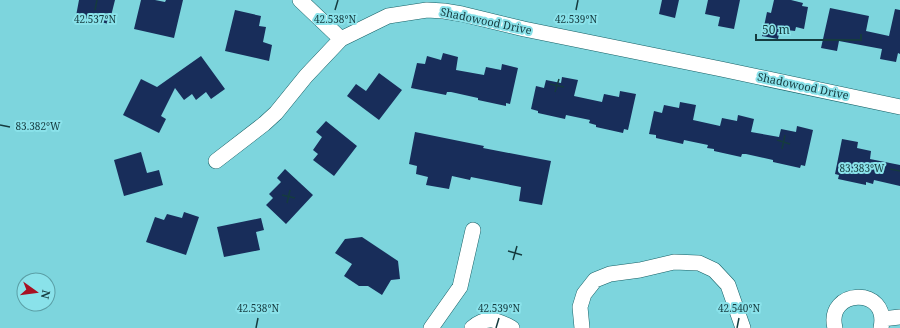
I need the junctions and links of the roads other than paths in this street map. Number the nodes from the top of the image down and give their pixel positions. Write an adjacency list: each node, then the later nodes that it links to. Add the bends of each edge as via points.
1 (300, 0): 2 (street)
2 (341, 38): 3 (street, Shadowood Drive, via 388,16 427,10 444,11); 4 (street, Shadowood Drive, via 276,113)
3 (900, 107)
4 (216, 161)
5 (473, 230): 8 (street, via 460,287)
6 (900, 318): 7 (street)
7 (882, 324): 13 (street, via 881,311 876,305 870,300 855,297 844,302 836,310)
8 (431, 328)
9 (472, 328): 10 (street, via 484,321 495,320)
10 (512, 328)
11 (582, 328): 12 (street, via 580,307 584,294 595,280 610,274 674,262 699,263 714,270 728,285)
12 (743, 328)
13 (835, 328)

